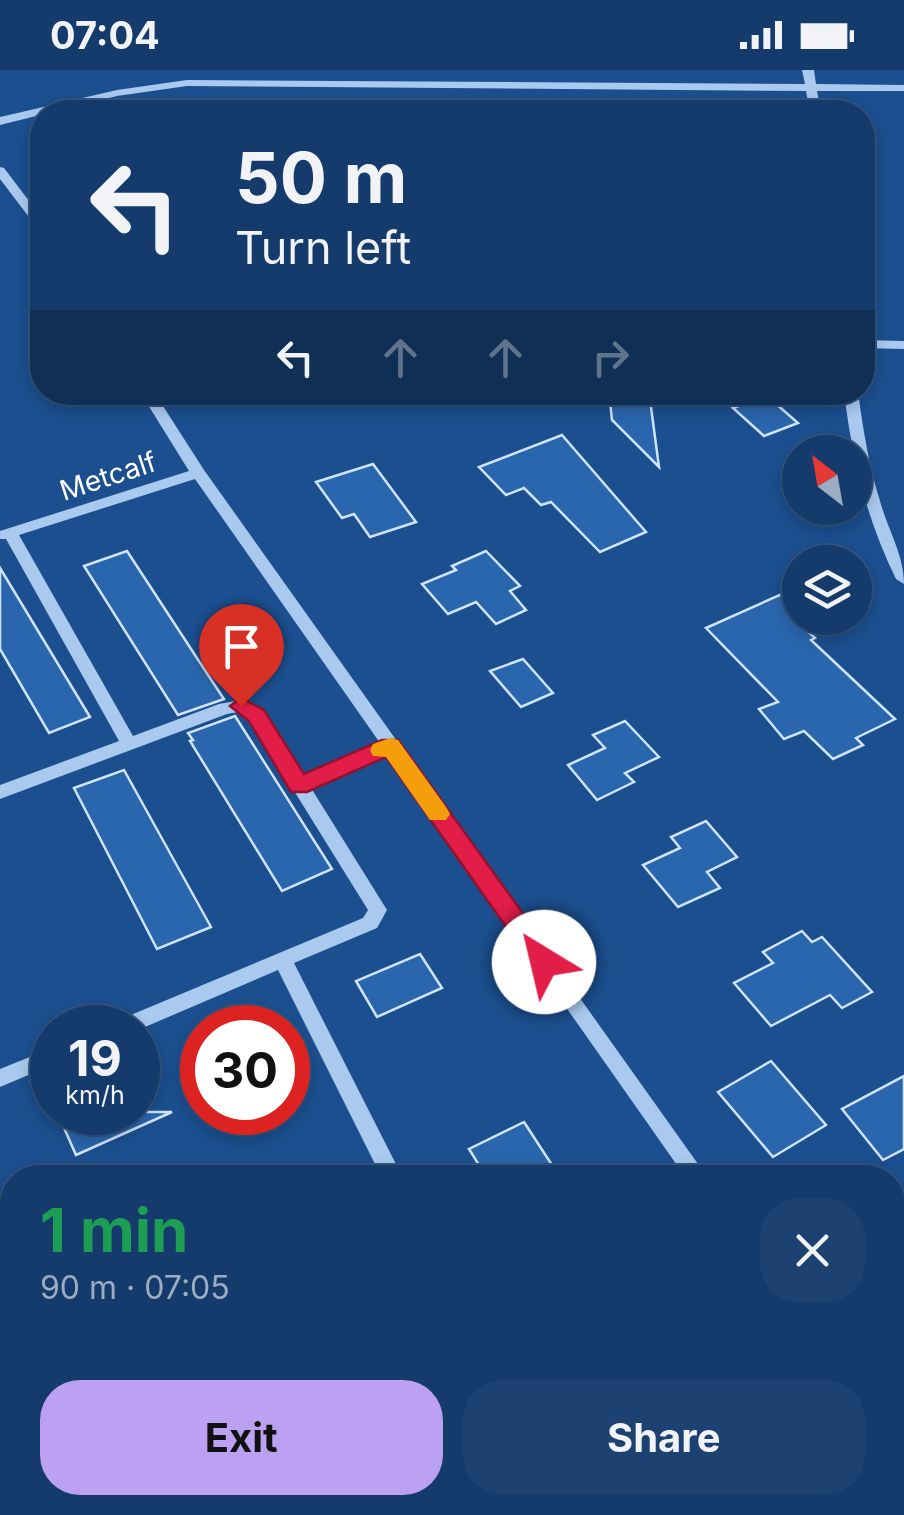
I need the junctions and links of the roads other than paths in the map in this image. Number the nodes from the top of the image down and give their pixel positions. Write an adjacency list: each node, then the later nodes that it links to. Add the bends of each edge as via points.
1 (808, 70): 3 (street)
2 (603, 77): 3 (street); 5 (street, via 187,83)
3 (812, 87): 4 (street); 6 (street)
4 (904, 88)
5 (88, 100)
6 (814, 100)
7 (30, 114): 8 (street)
8 (0, 121)
9 (2, 177): 10 (street)
10 (30, 211)
11 (875, 344): 12 (street)
12 (904, 345)
13 (155, 405): 15 (street, Metcalf)
14 (853, 405): 17 (street, via 859,456 882,536)
15 (198, 474): 16 (street, Metcalf); 19 (street)
16 (5, 534): 18 (street)
17 (904, 578)
18 (129, 744): 20 (street, via 241,706 256,716); 21 (street)
19 (390, 746): 20 (street); 27 (street)
20 (299, 786): 22 (street, via 378,910 370,924)
21 (0, 792)
22 (283, 960): 23 (street); 26 (street)
23 (160, 1012)
24 (30, 1065): 25 (street)
25 (0, 1078)
26 (387, 1165)
27 (689, 1165)

